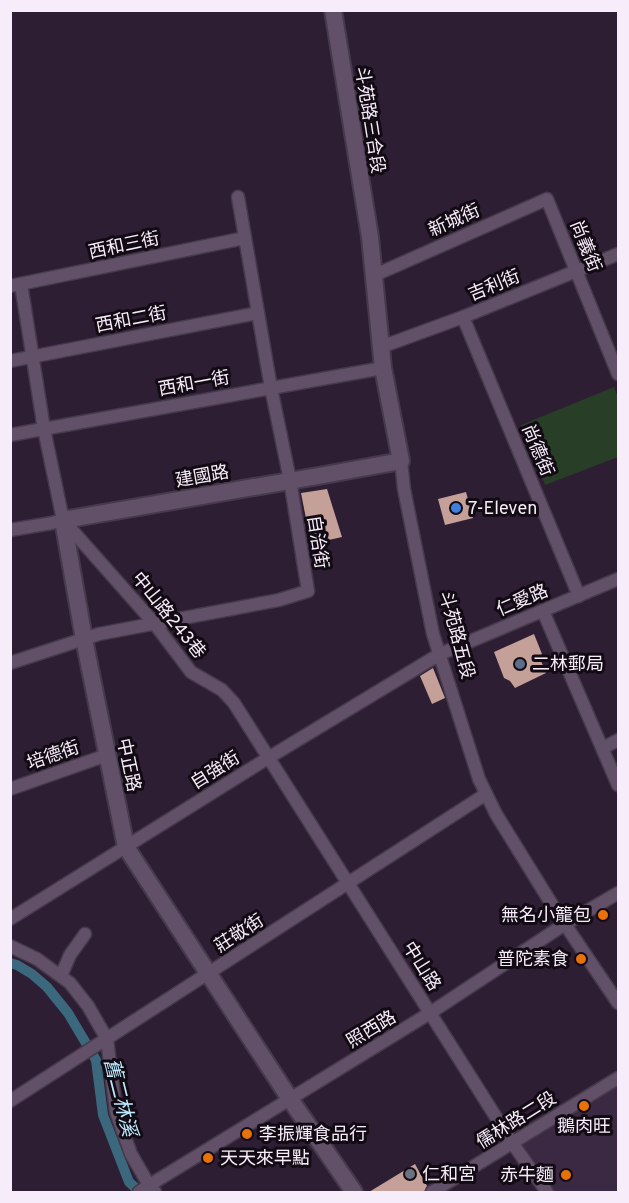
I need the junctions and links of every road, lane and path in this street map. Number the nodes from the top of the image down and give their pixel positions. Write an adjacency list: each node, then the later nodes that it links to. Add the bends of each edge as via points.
1 (333, 10): 4 (main road, 斗苑路三合段)
2 (238, 197): 5 (street, 自治街)
3 (547, 199): 7 (street, 尚義街); 8 (street, 新城街)
4 (370, 237): 8 (main road, 斗苑路五段)
5 (245, 238): 9 (street, 西和三街); 10 (street, 自治街)
6 (618, 254): 7 (street, 吉利街)
7 (576, 271): 11 (street, 吉利街); 16 (street, 尚義街)
8 (375, 275): 12 (main road, 斗苑路五段)
9 (16, 285): 13 (street, 中正路)
10 (258, 314): 13 (street, 西和二街); 17 (street, 自治街)
11 (463, 317): 12 (street, 吉利街); 25 (street, 尚德街)
12 (381, 347): 15 (main road, 斗苑路五段)
13 (32, 356): 14 (street, 西和二街); 18 (street, 中正路)
14 (10, 361)
15 (383, 368): 17 (street, 西和一街); 20 (main road, 斗苑路五段)
16 (618, 374)
17 (271, 388): 18 (street, 西和一街); 21 (street, 自治街)
18 (44, 429): 19 (street, 西和一街); 22 (street, 中正路)
19 (10, 435)
20 (401, 461): 21 (main road, 建國路); 29 (street, 斗苑路五段)
21 (290, 480): 22 (main road, 建國路); 27 (street, 自治街, via 308,591)
22 (63, 520): 23 (street, 建國路); 27 (street, 中山路243巷); 28 (main road, 中正路)
23 (10, 530)
24 (618, 579): 25 (street, 仁愛路)
25 (579, 596): 26 (street, 仁愛路)
26 (543, 611): 29 (street, 仁愛路); 32 (street)
27 (154, 623): 28 (street, 自治街); 34 (street, 中山路243巷, via 191,672 222,690 234,703)
28 (84, 639): 30 (street, 自治街); 33 (main road, 中正路)
29 (440, 654): 34 (street, 自強街); 37 (street, 斗苑路五段)
30 (10, 663)
31 (618, 741): 32 (street)
32 (603, 748): 35 (street)
33 (108, 754): 36 (street, 培德街); 38 (main road, 中正路)
34 (268, 758): 38 (street, 自強街); 39 (street, 中山路)
35 (618, 785)
36 (10, 789)
37 (486, 794): 39 (street, 莊敬街); 42 (street, 斗苑路五段)
38 (126, 847): 41 (street, 自強街); 45 (main road, 中正路)
39 (348, 884): 45 (street, 莊敬街); 48 (street, 中山路)
40 (618, 893): 42 (street, 照西路)
41 (10, 919)
42 (565, 924): 47 (street, 斗苑路五段); 48 (street, 照西路)
43 (85, 934): 46 (street)
44 (10, 946): 46 (street)
45 (208, 974): 49 (street, 莊敬街); 51 (main road, 中正路)
46 (61, 976): 49 (street, via 88,1006)
47 (618, 1003)
48 (430, 1013): 51 (street, 照西路); 53 (street, 中山路)
49 (107, 1039): 52 (street, 莊敬街); 54 (street, via 116,1112)
50 (618, 1078): 53 (street, 儒林路二段)
51 (290, 1099): 54 (street, 照西路); 55 (main road, 中正路)
52 (10, 1101)
53 (513, 1144): 56 (street, 儒林路二段); 57 (street, 中山路)
54 (148, 1190)
55 (354, 1192)
56 (432, 1192)
57 (547, 1192)

